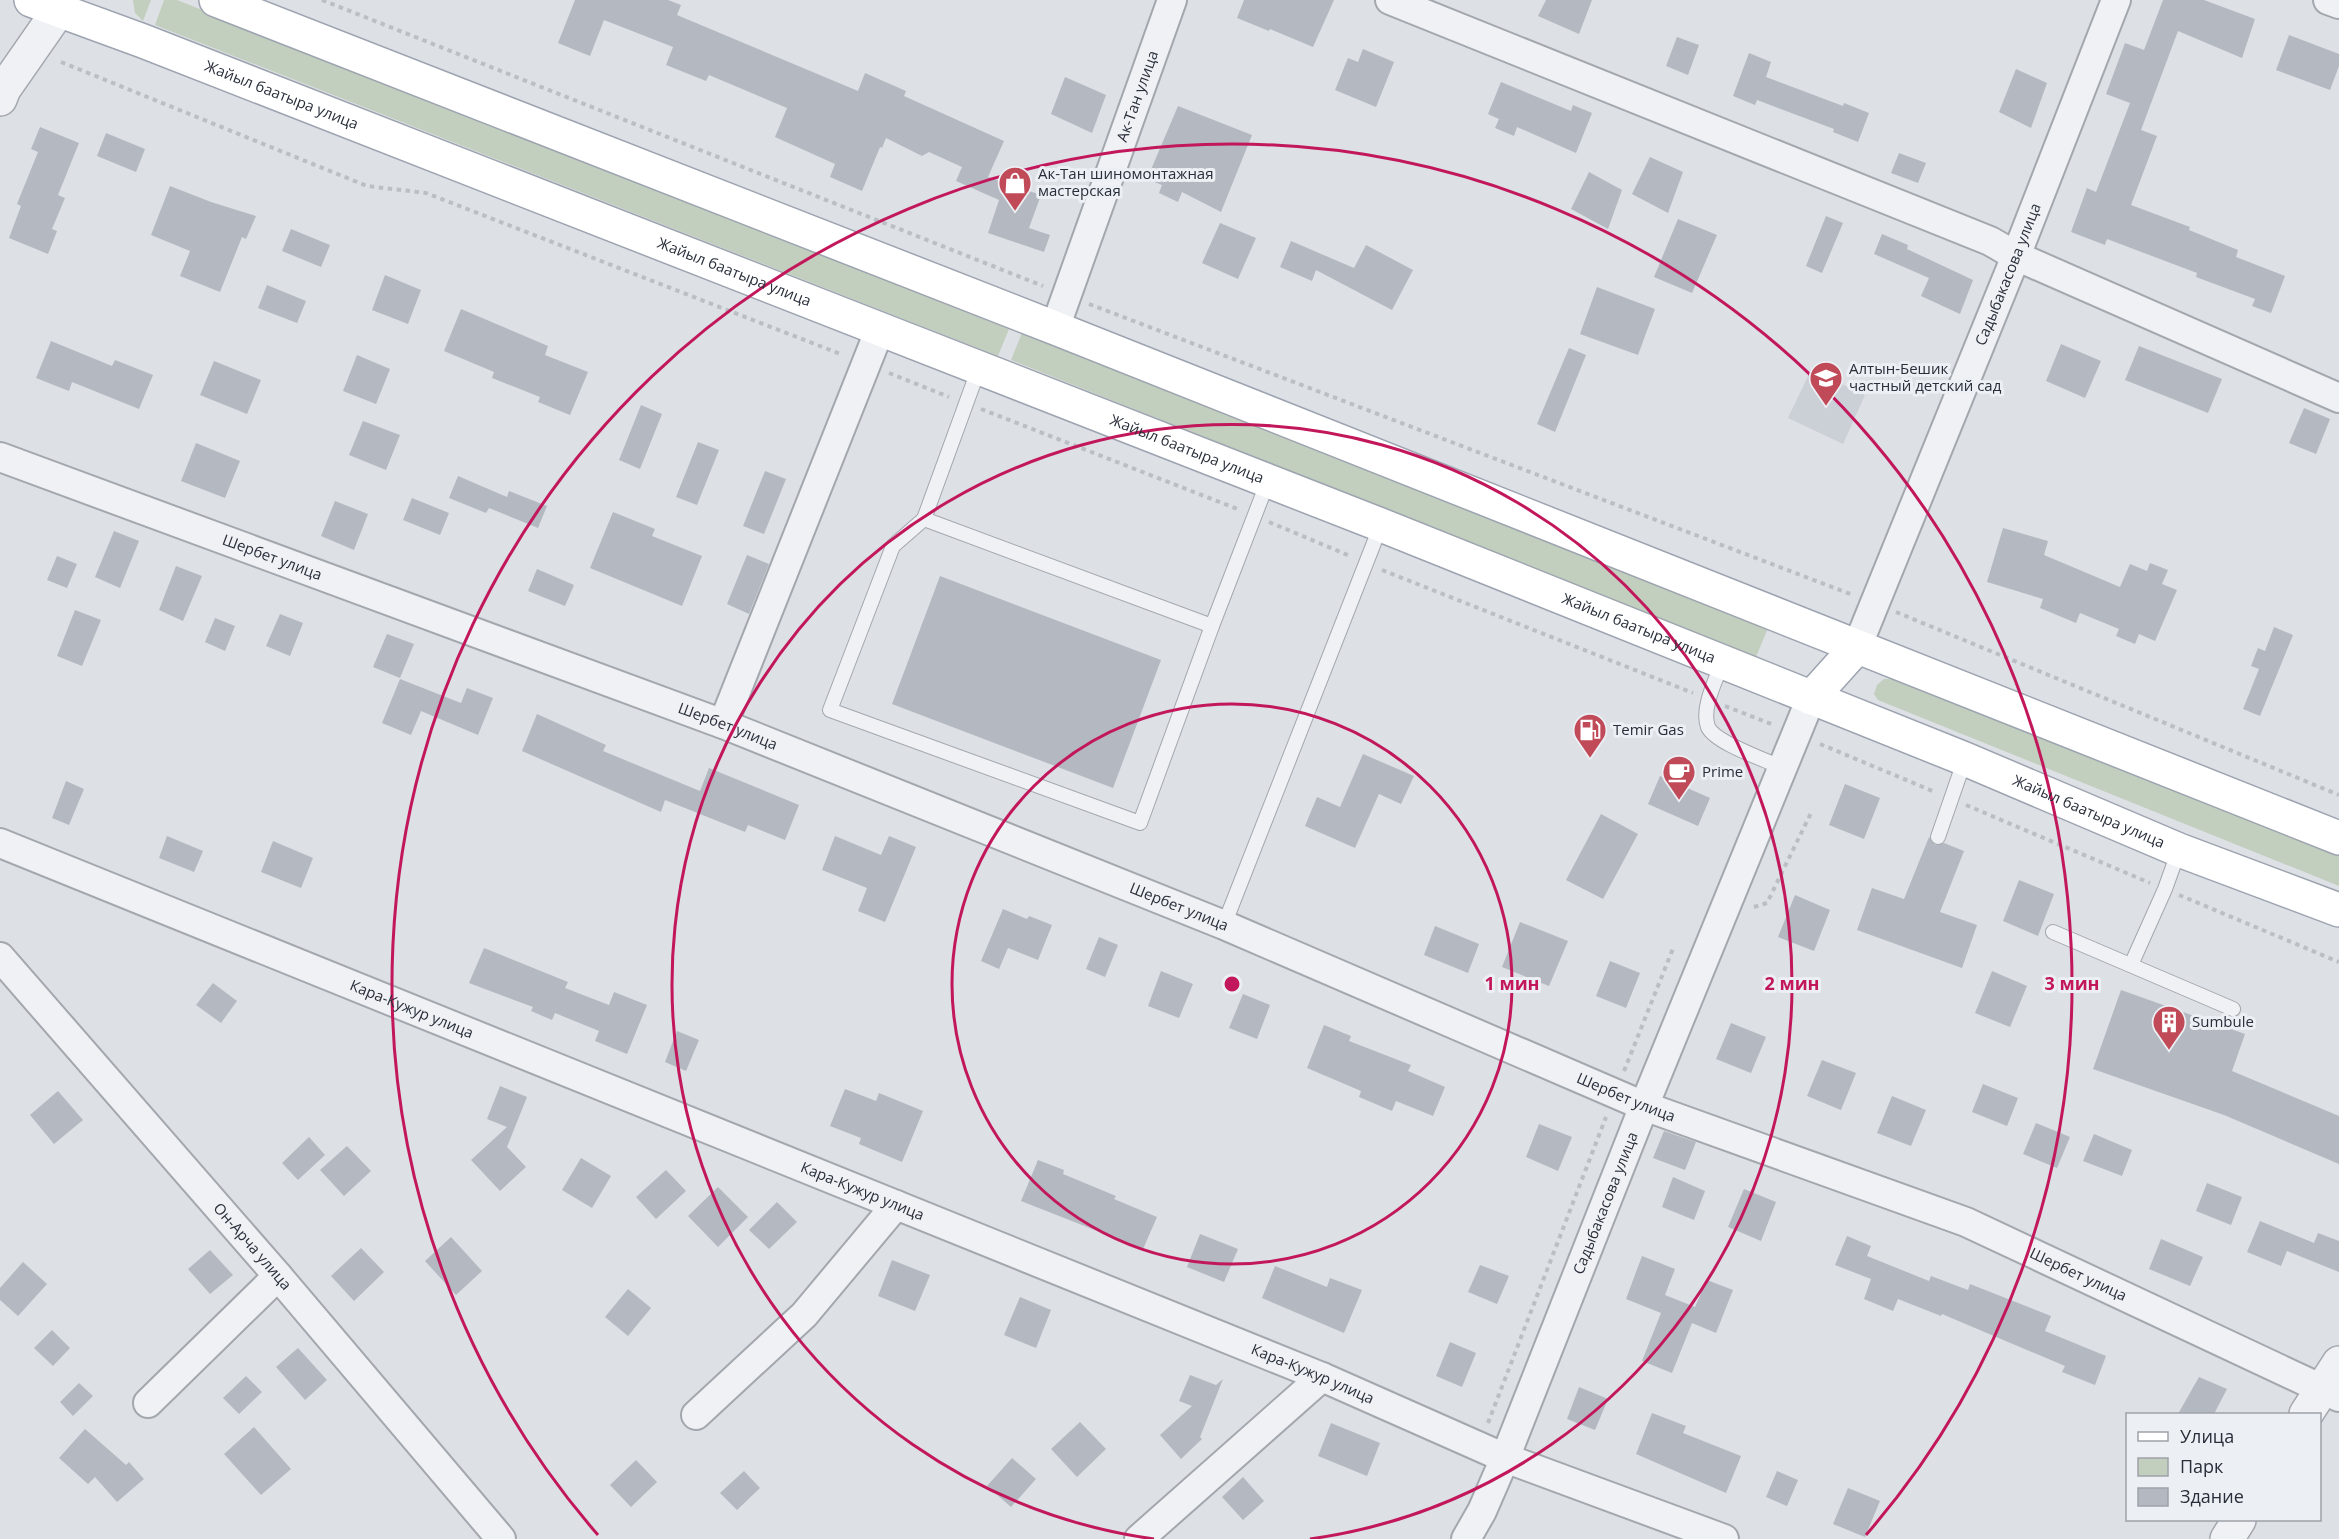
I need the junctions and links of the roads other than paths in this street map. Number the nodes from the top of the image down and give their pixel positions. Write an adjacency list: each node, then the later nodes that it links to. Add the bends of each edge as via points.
1 (216, 0): 10 (main road)
2 (1172, 0): 10 (street, Ак-Тан улица)
3 (1390, 0): 9 (street, via 1990,241)
4 (2116, 0): 9 (street, Садыбакасова улица)
5 (2328, 0): 6 (street)
6 (2339, 4)
7 (45, 5): 8 (street); 11 (main road, Жайыл баатыра улица)
8 (0, 99)
9 (2016, 256): 13 (street); 19 (street, Садыбакасова улица)
10 (1055, 328): 19 (main road)
11 (880, 329): 12 (main road, Жайыл баатыра улица); 22 (street)
12 (979, 368): 15 (main road, Жайыл баатыра улица); 16 (lane)
13 (2339, 398)
14 (0, 458): 22 (street, Шербет улица)
15 (1268, 481): 17 (main road, Жайыл баатыра улица); 18 (lane)
16 (924, 519): 18 (lane); 18 (lane, via 893,546 831,710 1140,823)
17 (1381, 525): 20 (main road, Жайыл баатыра улица); 30 (lane)
18 (1212, 626)
19 (1857, 647): 21 (main road); 26 (main road)
20 (1722, 663): 21 (main road, Жайыл баатыра улица); 24 (lane, via 1710,700 1708,727 1716,737)
21 (1811, 698): 23 (main road, Жайыл баатыра улица); 24 (street, Садыбакасова улица)
22 (723, 724): 30 (street, Шербет улица)
23 (1965, 759): 25 (lane); 28 (main road, Жайыл баатыра улица)
24 (1783, 768): 35 (street, Садыбакасова улица)
25 (1938, 837)
26 (2339, 838)
27 (0, 843): 36 (street, Кара-Кужур улица)
28 (2179, 850): 29 (main road, Жайыл баатыра улица); 33 (lane)
29 (2339, 910)
30 (1224, 925): 35 (street, Шербет улица)
31 (2053, 932): 33 (lane)
32 (0, 957): 37 (street, Он-Арча улица)
33 (2131, 965): 34 (lane)
34 (2233, 1008)
35 (1644, 1106): 39 (street, Шербет улица, via 1966,1222); 42 (street, Садыбакасова улица)
36 (896, 1205): 38 (street, Кара-Кужур улица); 41 (street, via 804,1315)
37 (278, 1276): 40 (street); 44 (street, Он-Арча улица)
38 (1322, 1377): 42 (street, Кара-Кужур улица); 45 (street)
39 (2327, 1391)
40 (148, 1403)
41 (696, 1415)
42 (1505, 1458): 46 (street, Садыбакасова улица); 47 (street, Кара-Кужур улица)
43 (2238, 1521): 48 (street)
44 (501, 1539)
45 (1139, 1539)
46 (1466, 1539)
47 (1724, 1539)
48 (2227, 1539)

